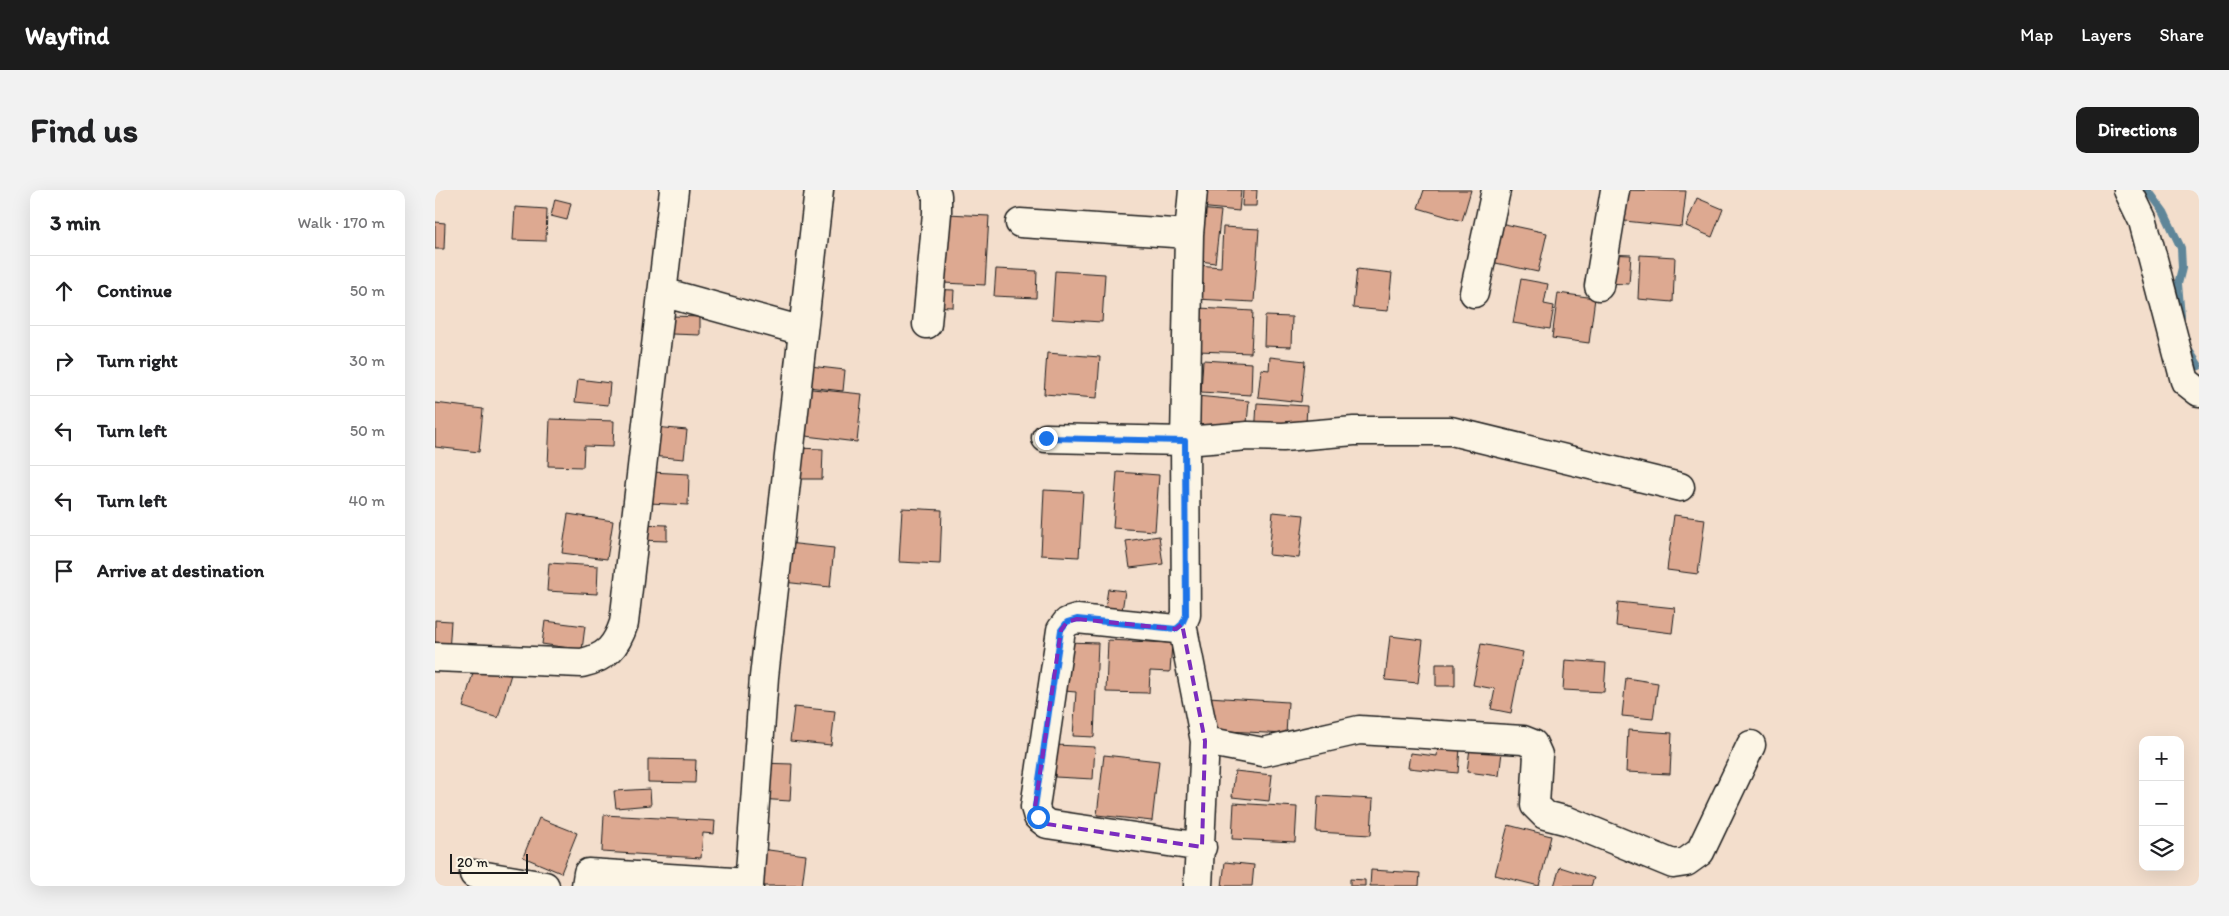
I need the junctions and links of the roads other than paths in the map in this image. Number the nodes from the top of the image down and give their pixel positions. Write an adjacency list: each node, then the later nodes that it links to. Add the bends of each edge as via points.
1 (674, 190): 11 (street)
2 (819, 190): 14 (street)
3 (935, 190): 13 (street, via 937,213)
4 (1193, 190): 9 (street)
5 (1496, 190): 12 (street)
6 (1615, 190): 10 (street)
7 (2128, 190): 15 (street, via 2143,221 2185,381)
8 (1020, 224): 9 (street)
9 (1189, 234): 17 (street)
10 (1599, 286)
11 (662, 292): 14 (street); 20 (street, via 624,623 618,641 608,652 583,663)
12 (1474, 293)
13 (927, 324)
14 (803, 331): 26 (street, via 764,677)
15 (2199, 392)
16 (1046, 438): 17 (street)
17 (1185, 441): 18 (street, via 1354,432 1451,431); 19 (street, via 1186,615)
18 (1680, 487)
19 (1182, 624): 21 (street); 23 (street, via 1176,629 1077,619 1067,622 1061,630 1035,807 1038,817 1047,824)
20 (435, 657)
21 (1205, 741): 22 (street, via 1263,752 1359,730 1523,740 1533,744 1538,756 1535,805 1545,815 1568,821 1673,864 1686,862 1700,852); 23 (street)
22 (1751, 746)
23 (1202, 847): 28 (street)
24 (474, 874): 27 (street)
25 (579, 885): 26 (street, via 588,873)
26 (749, 885)
27 (545, 886)
28 (1199, 886)

